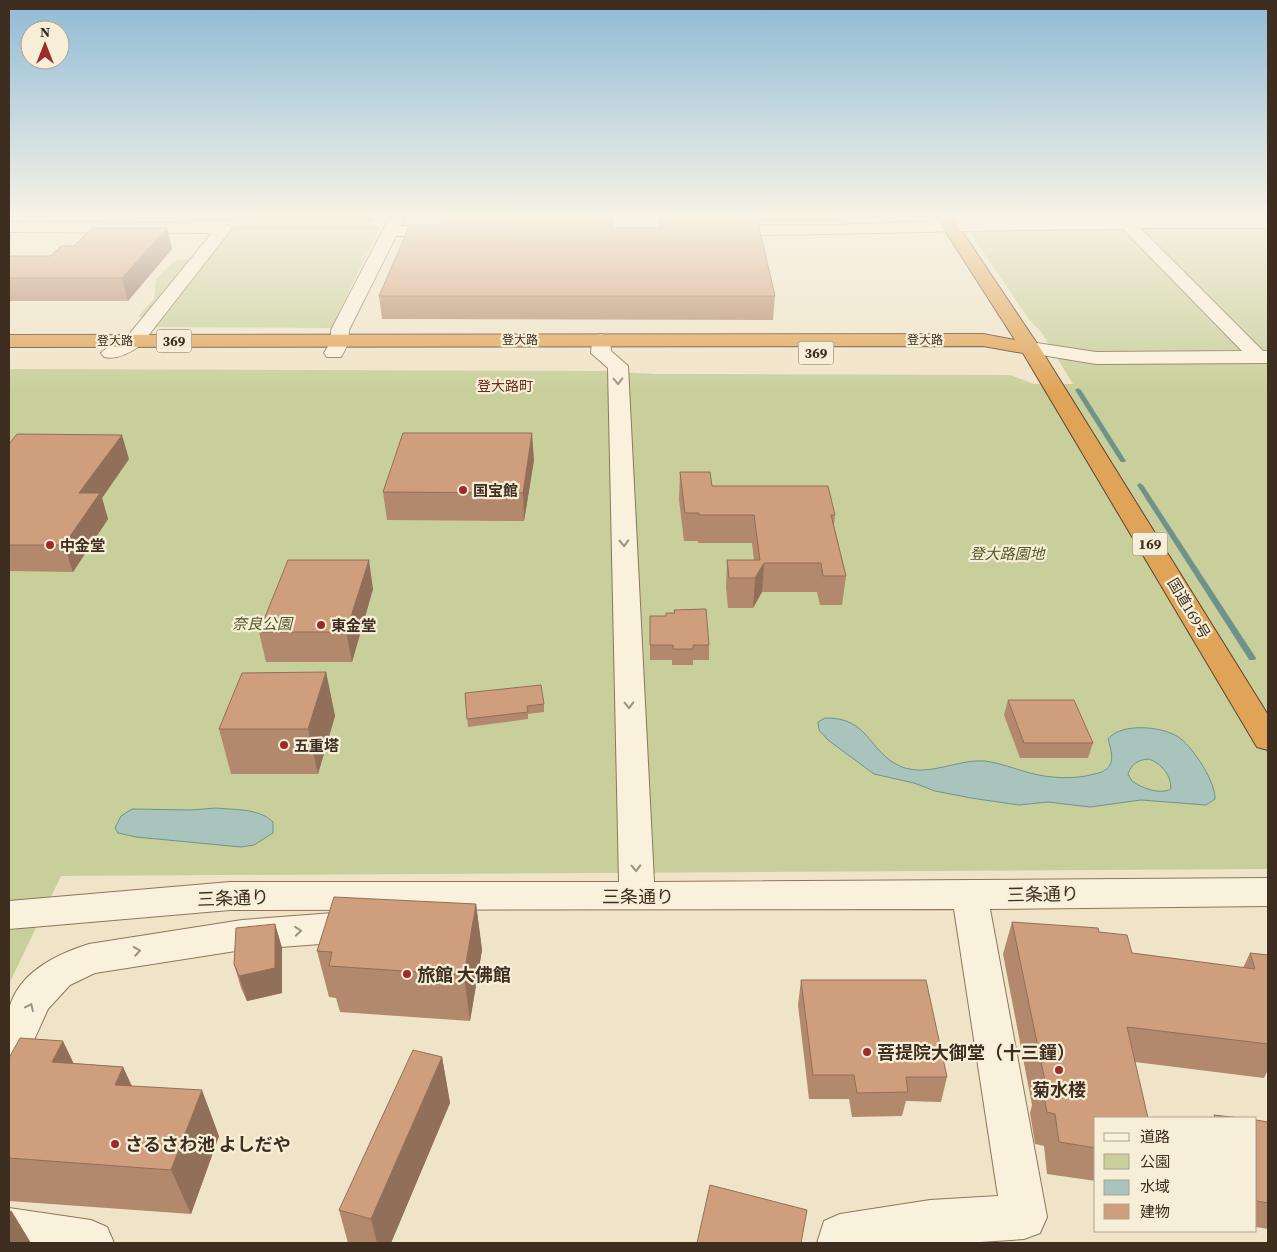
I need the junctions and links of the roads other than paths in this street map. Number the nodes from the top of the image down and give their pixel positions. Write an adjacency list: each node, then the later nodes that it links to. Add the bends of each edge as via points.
1 (185, 276): 6 (street)
2 (367, 276): 7 (street, via 340,330)
3 (983, 276): 9 (highway, 国道169号)
4 (1181, 276): 12 (street)
5 (9, 341): 6 (highway, 登大路 / 369)
6 (134, 341): 7 (highway, 登大路 / 369); 11 (street)
7 (337, 347): 8 (highway, 登大路 / 369); 11 (highway, 登大路 / 369)
8 (601, 347): 9 (highway, 登大路 / 369, via 990,352); 16 (street, one-way to 16, via 618,366)
9 (1030, 348): 12 (street, 登大路, via 1096,358); 13 (highway, 国道169号 / 169)
10 (9, 353): 11 (highway, 登大路 / 369)
11 (111, 353)
12 (1263, 357)
13 (1268, 740)
14 (1268, 892): 15 (street, 三条通り)
15 (970, 895): 16 (street, 三条通り); 22 (street, via 1024,1217 930,1223 840,1237)
16 (637, 896): 17 (street, 三条通り)
17 (470, 897): 18 (street, 三条通り, via 230,896); 19 (street, one-way to 17, via 34,998 57,974 89,959 242,935 428,920 456,912)
18 (9, 915)
19 (9, 1051)
20 (9, 1231): 21 (street)
21 (90, 1243)
22 (840, 1243)

